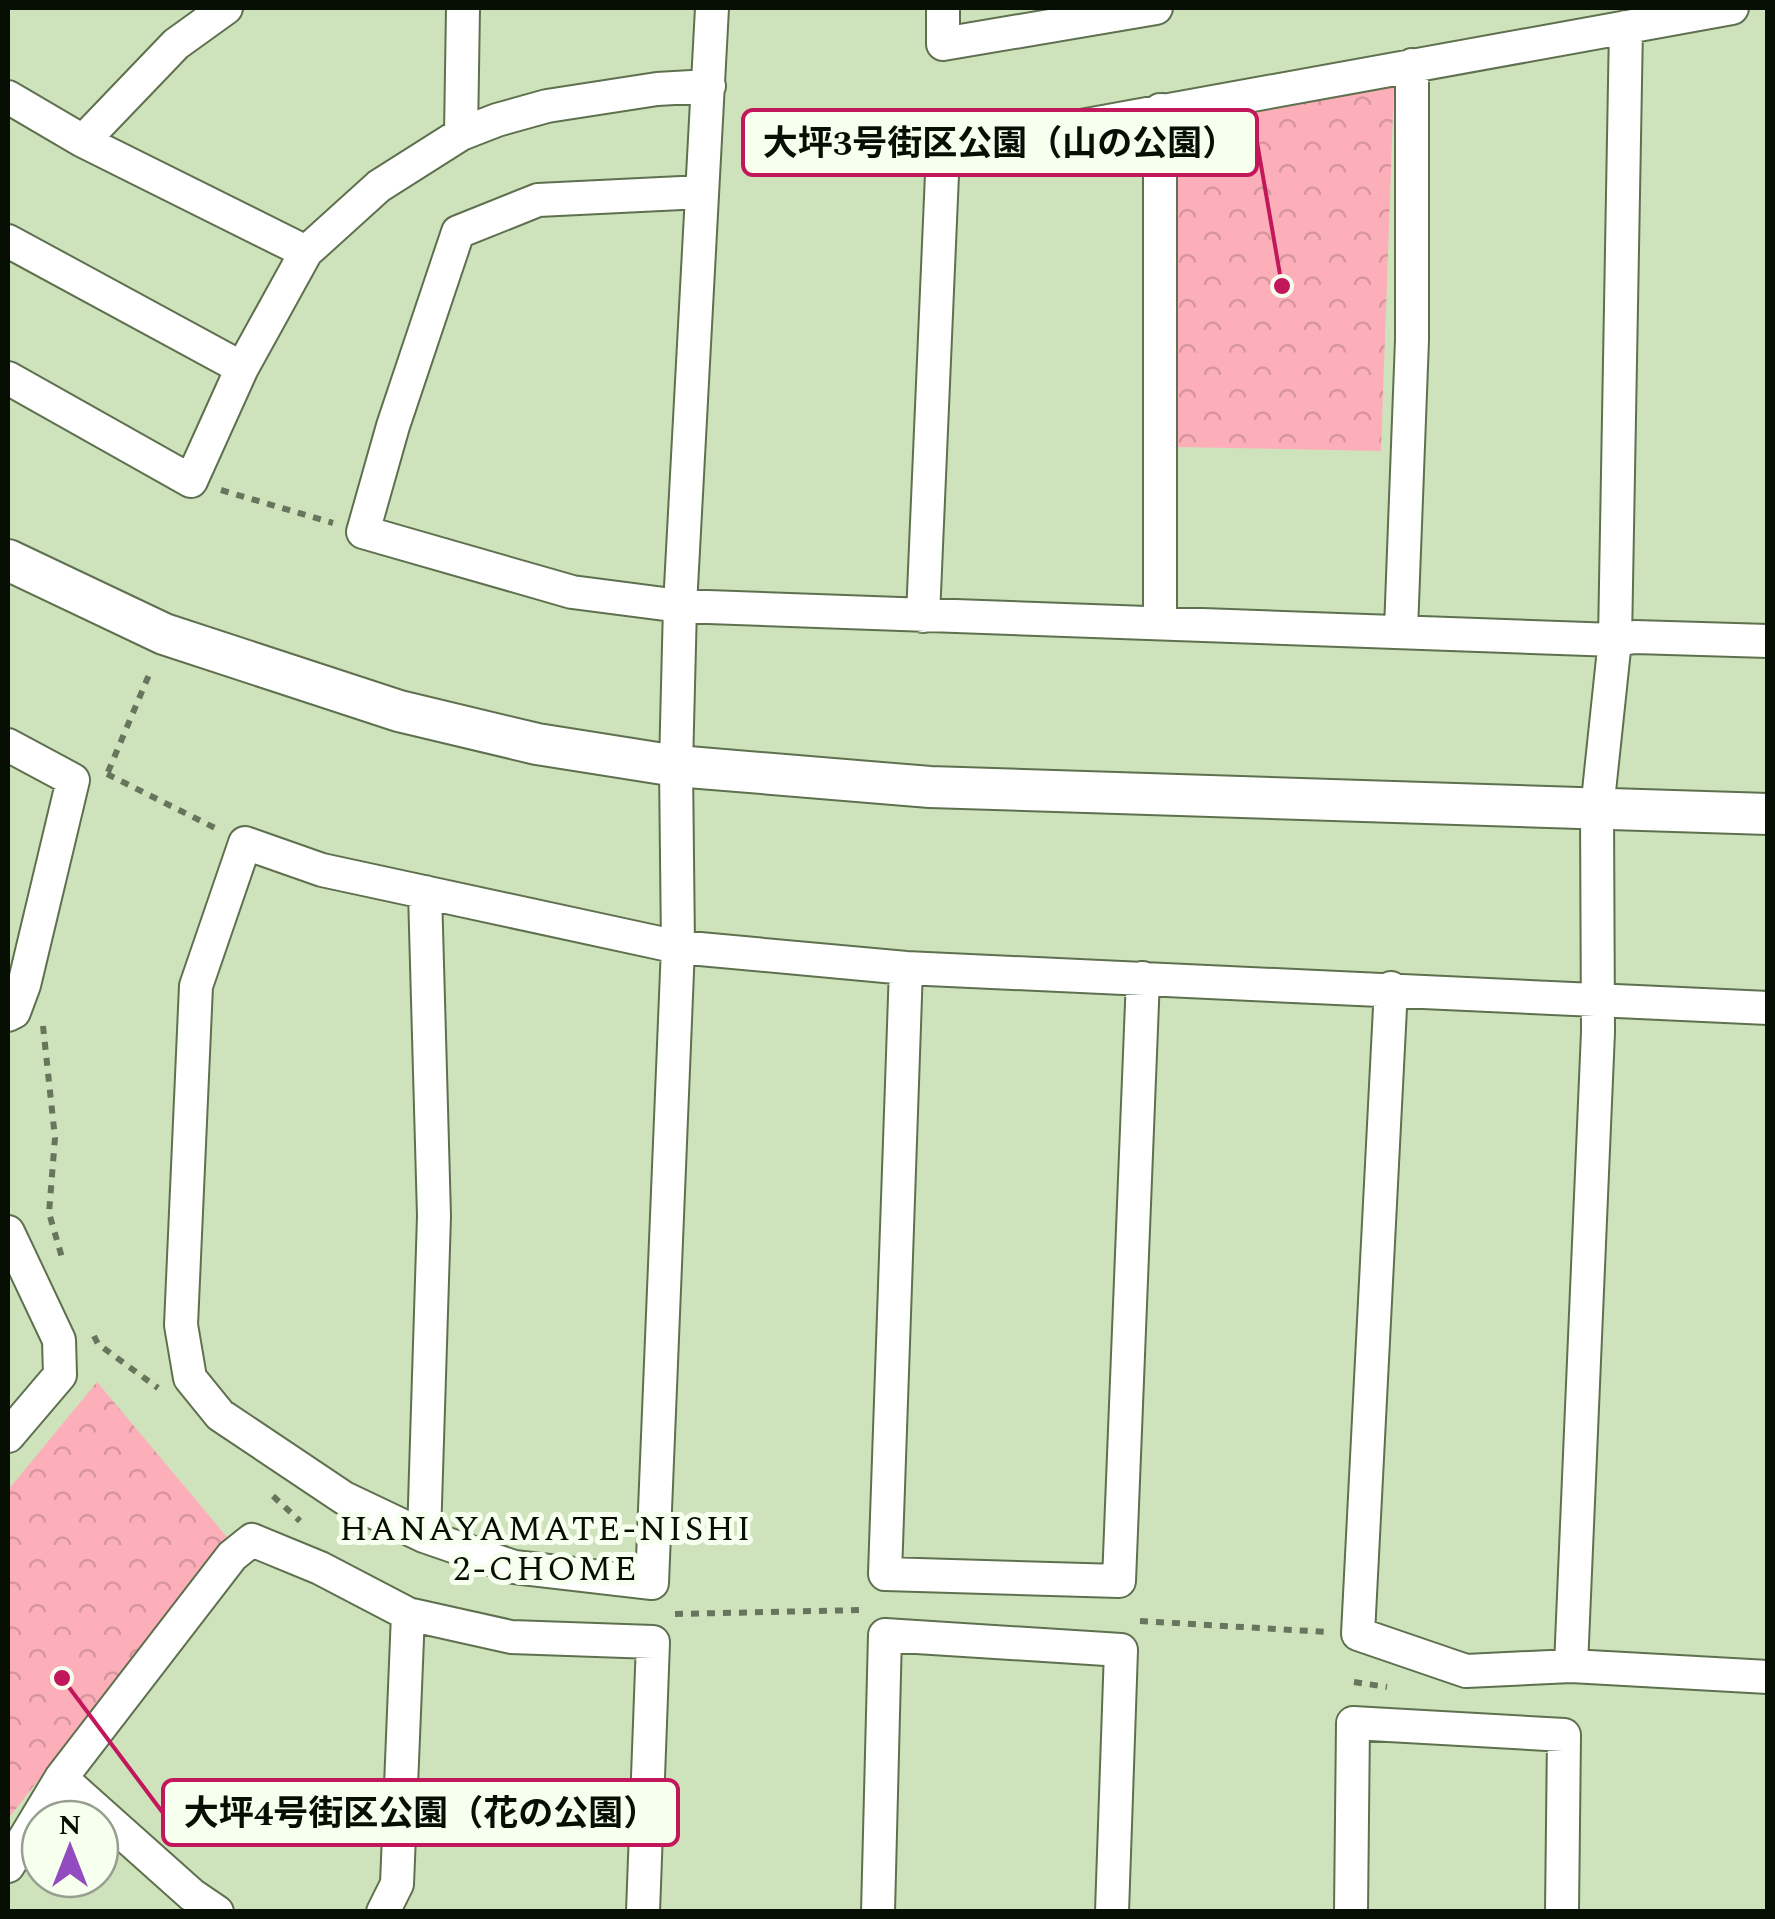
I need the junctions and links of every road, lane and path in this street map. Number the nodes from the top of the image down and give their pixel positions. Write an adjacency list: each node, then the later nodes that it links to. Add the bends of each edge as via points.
1 (226, 8): 13 (street, via 176,44)
2 (463, 8): 12 (street)
3 (712, 8): 9 (street)
4 (943, 8): 5 (street, via 943,44)
5 (1156, 8)
6 (1732, 8): 7 (street)
7 (1626, 27): 8 (street); 26 (street)
8 (1412, 65): 11 (street); 25 (street, via 1412,340)
9 (709, 86): 12 (street, via 548,106); 14 (street)
10 (8, 96): 13 (street)
11 (1160, 110): 23 (street, via 943,151); 24 (street)
12 (462, 134): 16 (street, via 379,186)
13 (83, 141): 16 (street)
14 (702, 192): 20 (street, via 538,200 458,232); 22 (street)
15 (8, 242): 17 (street)
16 (306, 252): 17 (street)
17 (242, 368): 19 (street)
18 (8, 378): 19 (street)
19 (191, 481): 20 (path)
20 (364, 532): 22 (street, via 572,592)
21 (8, 560): 30 (street, via 164,634 399,711 537,744)
22 (680, 606): 23 (street); 30 (street)
23 (923, 616): 24 (street)
24 (1160, 623): 25 (street)
25 (1401, 630): 26 (street)
26 (1615, 640): 27 (street); 33 (street)
27 (1768, 641)
28 (150, 670): 31 (path)
29 (8, 745): 44 (street, via 73,780 24,984)
30 (676, 766): 33 (street, via 930,787); 37 (street)
31 (107, 774): 32 (path); 35 (path)
32 (102, 792)
33 (1597, 810): 34 (street); 41 (street)
34 (1768, 814)
35 (245, 843): 36 (street, via 322,870); 52 (street, via 196,986 181,1325 190,1378 220,1415 289,1463)
36 (425, 892): 37 (street); 52 (street, via 434,1216)
37 (678, 947): 38 (street); 52 (street, via 652,1583 514,1567)
38 (906, 968): 39 (street); 39 (street, via 885,1574 1118,1581)
39 (1143, 978): 40 (street)
40 (1391, 988): 41 (street); 57 (street)
41 (1598, 999): 43 (street); 58 (street)
42 (46, 1007): 46 (path, via 54,1138 49,1213)
43 (1768, 1008)
44 (8, 1015)
45 (8, 1232): 49 (street, via 59,1340 60,1375)
46 (64, 1264)
47 (90, 1328): 48 (path, via 98,1344)
48 (162, 1392)
49 (8, 1436)
50 (262, 1486): 51 (path)
51 (306, 1526)
52 (424, 1536)
53 (863, 1610): 55 (path)
54 (408, 1614): 61 (street, via 252,1540 232,1556); 64 (street, via 397,1884); 65 (street, via 511,1637 653,1642)
55 (667, 1614)
56 (1126, 1620): 57 (path)
57 (1358, 1634): 58 (street, via 1466,1670); 60 (path)
58 (1571, 1666): 59 (street)
59 (1768, 1677)
60 (1353, 1723): 68 (street); 69 (street, via 1564,1735)
61 (61, 1778): 62 (street); 63 (street)
62 (8, 1866)
63 (218, 1912)
64 (383, 1912)
65 (644, 1912)
66 (878, 1912): 67 (street, via 885,1634 1121,1650)
67 (1112, 1912)
68 (1350, 1912)
69 (1562, 1912)

